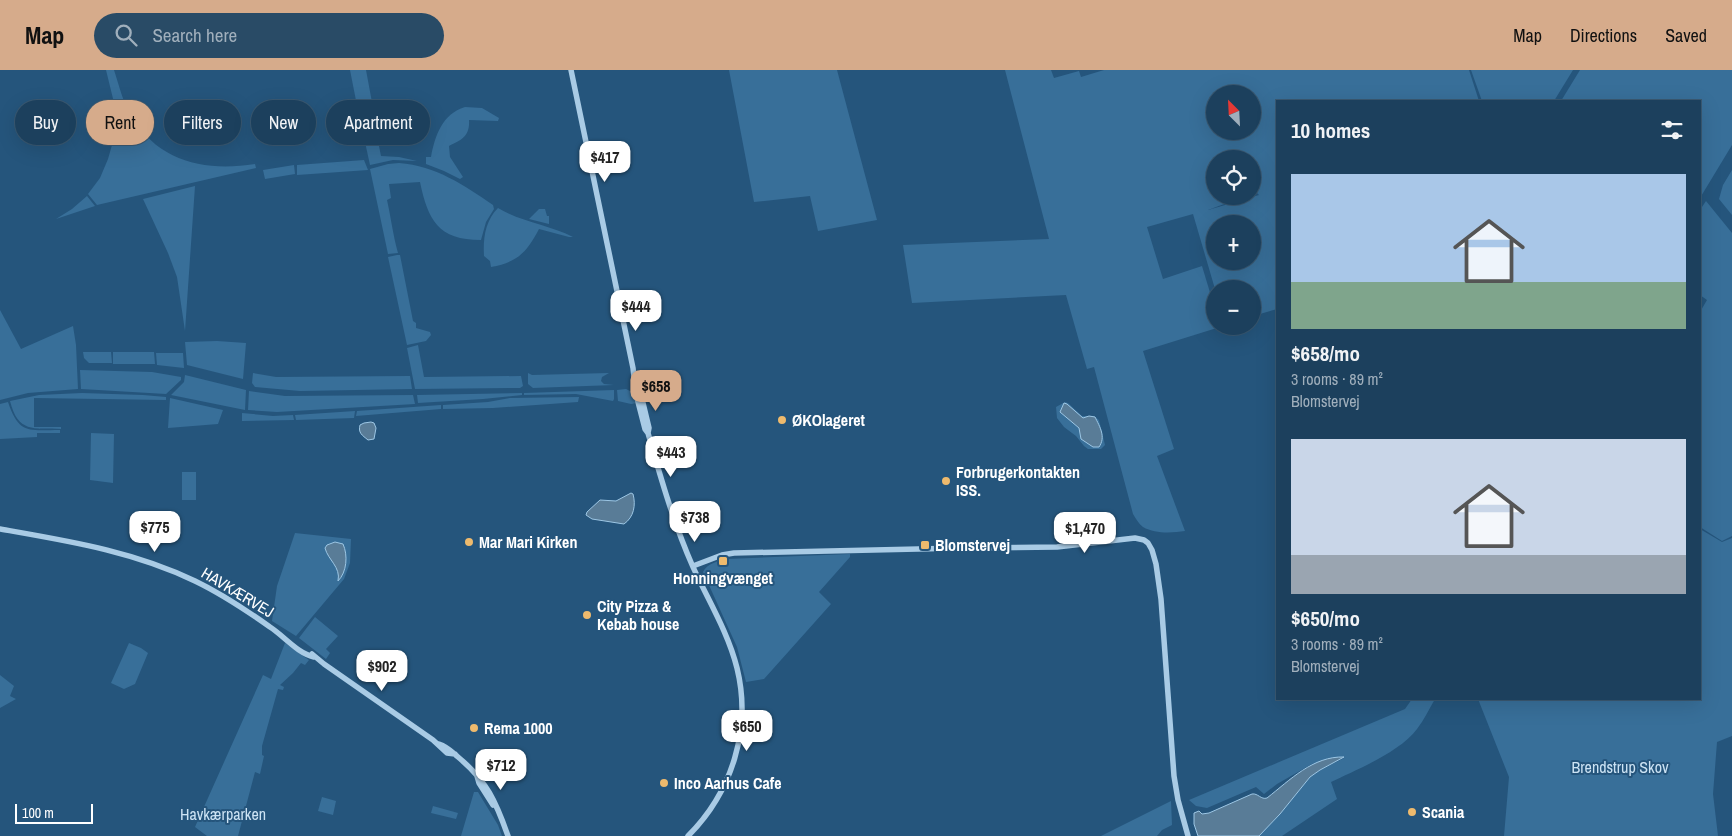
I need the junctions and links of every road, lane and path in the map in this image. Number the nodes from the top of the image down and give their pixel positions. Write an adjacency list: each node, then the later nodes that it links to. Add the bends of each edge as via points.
1 (571, 70): 3 (street, via 638,404 674,518)
2 (0, 529): 4 (street, HAVKÆRVEJ, via 101,548 154,564 225,597 299,644 437,744 452,750 488,788)
3 (693, 566): 5 (street, via 726,636 737,668 741,688 741,725 726,782 710,810); 6 (street, via 722,555 753,552 1056,547 1135,538 1144,540 1152,550 1161,599 1174,776)
4 (508, 836)
5 (688, 836)
6 (1188, 836)

